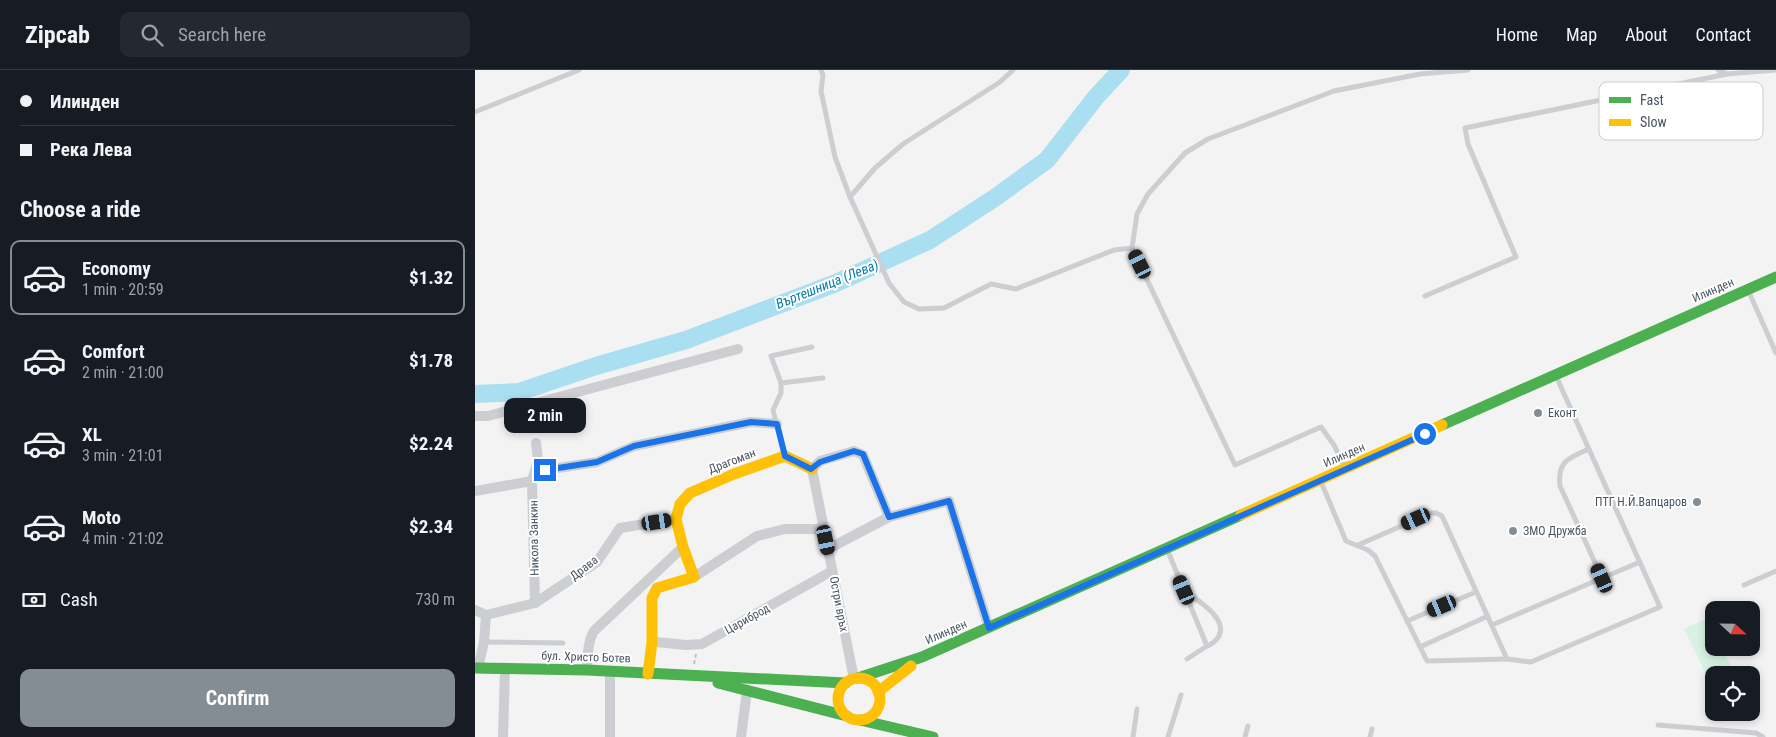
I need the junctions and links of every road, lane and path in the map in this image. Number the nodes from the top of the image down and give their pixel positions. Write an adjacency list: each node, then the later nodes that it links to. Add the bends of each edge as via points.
1 (579, 70): 10 (lane)
2 (821, 70): 11 (lane, via 821,91 835,157)
3 (1013, 70): 11 (lane, via 1000,82 903,144 875,168)
4 (1468, 70): 12 (lane, via 1420,74 1334,92 1208,139 1185,154 1148,194 1137,214)
5 (1719, 70): 7 (lane)
6 (1776, 70): 7 (lane)
7 (1727, 74): 8 (lane)
8 (1688, 82)
9 (1599, 100): 15 (lane, via 1465,128 1468,144 1517,257)
10 (475, 112)
11 (850, 197): 12 (lane, via 889,283 904,302 919,309 944,308 991,284 1016,290 1113,250)
12 (1132, 248): 28 (lane, via 1235,465 1321,427)
13 (1776, 277): 14 (street, Илинден)
14 (1747, 290): 18 (lane); 19 (street, Илинден)
15 (1425, 296)
16 (812, 347): 21 (lane, via 771,356)
17 (738, 350): 22 (street, via 488,416)
18 (1776, 353)
19 (1556, 375): 25 (lane); 28 (street, Илинден)
20 (823, 378): 21 (lane)
21 (781, 383): 23 (lane, via 781,393 773,410)
22 (475, 416)
23 (777, 424): 26 (lane); 30 (street, via 751,422 634,446 597,462 545,470)
24 (536, 443): 30 (street, Никола Занкин, via 538,460)
25 (1589, 450): 39 (lane); 43 (lane, via 1568,458 1563,463 1559,478)
26 (785, 456): 27 (street); 33 (street, Драгоман, via 691,493 680,504)
27 (811, 469): 32 (street, via 820,462 854,451 863,454); 34 (street, Остри връх)
28 (1345, 469): 29 (street, Илинден)
29 (1320, 480): 35 (lane, via 1342,535 1346,541); 37 (street, Илинден)
30 (532, 481): 31 (street); 47 (street, Никола Занкин)
31 (475, 491)
32 (889, 517): 38 (street); 53 (street, via 949,501)
33 (676, 519): 36 (street); 47 (street, Драва, via 620,528 597,562)
34 (824, 530): 38 (street, Остри връх); 42 (street, via 785,529 757,536)
35 (1357, 545): 46 (lane, via 1437,513 1442,516); 51 (lane, via 1375,556)
36 (683, 547): 42 (street); 65 (street, via 594,631 590,638)
37 (1167, 548): 45 (lane); 53 (street, Илинден)
38 (828, 550): 40 (street, Остри връх)
39 (1640, 562): 43 (lane); 62 (lane, via 1660,607 1531,662)
40 (832, 571): 57 (street, Цариброд); 69 (street, Остри връх)
41 (1776, 571): 44 (lane)
42 (694, 578): 67 (street, via 657,588 653,593)
43 (1602, 578): 52 (lane)
44 (1744, 585)
45 (1184, 590): 58 (lane); 58 (lane, via 1221,623 1216,641)
46 (1477, 592): 50 (lane); 51 (lane)
47 (535, 604): 49 (street, Драва)
48 (475, 610): 49 (street)
49 (486, 615): 54 (street)
50 (1488, 616): 52 (lane); 59 (lane)
51 (1407, 621): 59 (lane)
52 (1492, 626): 62 (lane)
53 (989, 628): 60 (street, Илинден)
54 (485, 642): 56 (lane); 63 (street)
55 (656, 642): 57 (street, Цариброд)
56 (563, 643)
57 (698, 644): 68 (path)
58 (1207, 646): 61 (lane)
59 (1420, 646): 62 (lane, via 1427,661)
60 (922, 657): 69 (street, Илинден); 71 (street, Илинден)
61 (1187, 659)
62 (1507, 659)
63 (477, 668): 64 (street, бул. Христо Ботев)
64 (505, 668): 65 (street, бул. Христо Ботев); 81 (street)
65 (587, 670): 66 (street, бул. Христо Ботев)
66 (610, 671): 67 (street, бул. Христо Ботев); 82 (street)
67 (648, 674): 68 (street, бул. Христо Ботев)
68 (694, 676): 69 (street, бул. Христо Ботев); 70 (street, бул. Христо Ботев)
69 (853, 680): 71 (street, via 870,682); 75 (street, via 840,690 838,700)
70 (747, 691): 75 (street, бул. Христо Ботев); 83 (street)
71 (878, 692): 73 (street)
72 (1181, 695): 86 (lane)
73 (879, 704): 76 (street, via 872,715); 80 (street, via 885,717)
74 (1137, 709): 85 (lane)
75 (847, 716): 76 (street)
76 (860, 720): 80 (street)
77 (1658, 724): 89 (lane, via 1756,733)
78 (1248, 726): 87 (lane)
79 (1372, 729): 88 (lane)
80 (908, 730): 84 (street)
81 (503, 737)
82 (609, 737)
83 (741, 737)
84 (933, 737)
85 (1133, 737)
86 (1168, 737)
87 (1245, 737)
88 (1370, 737)
89 (1763, 737)

